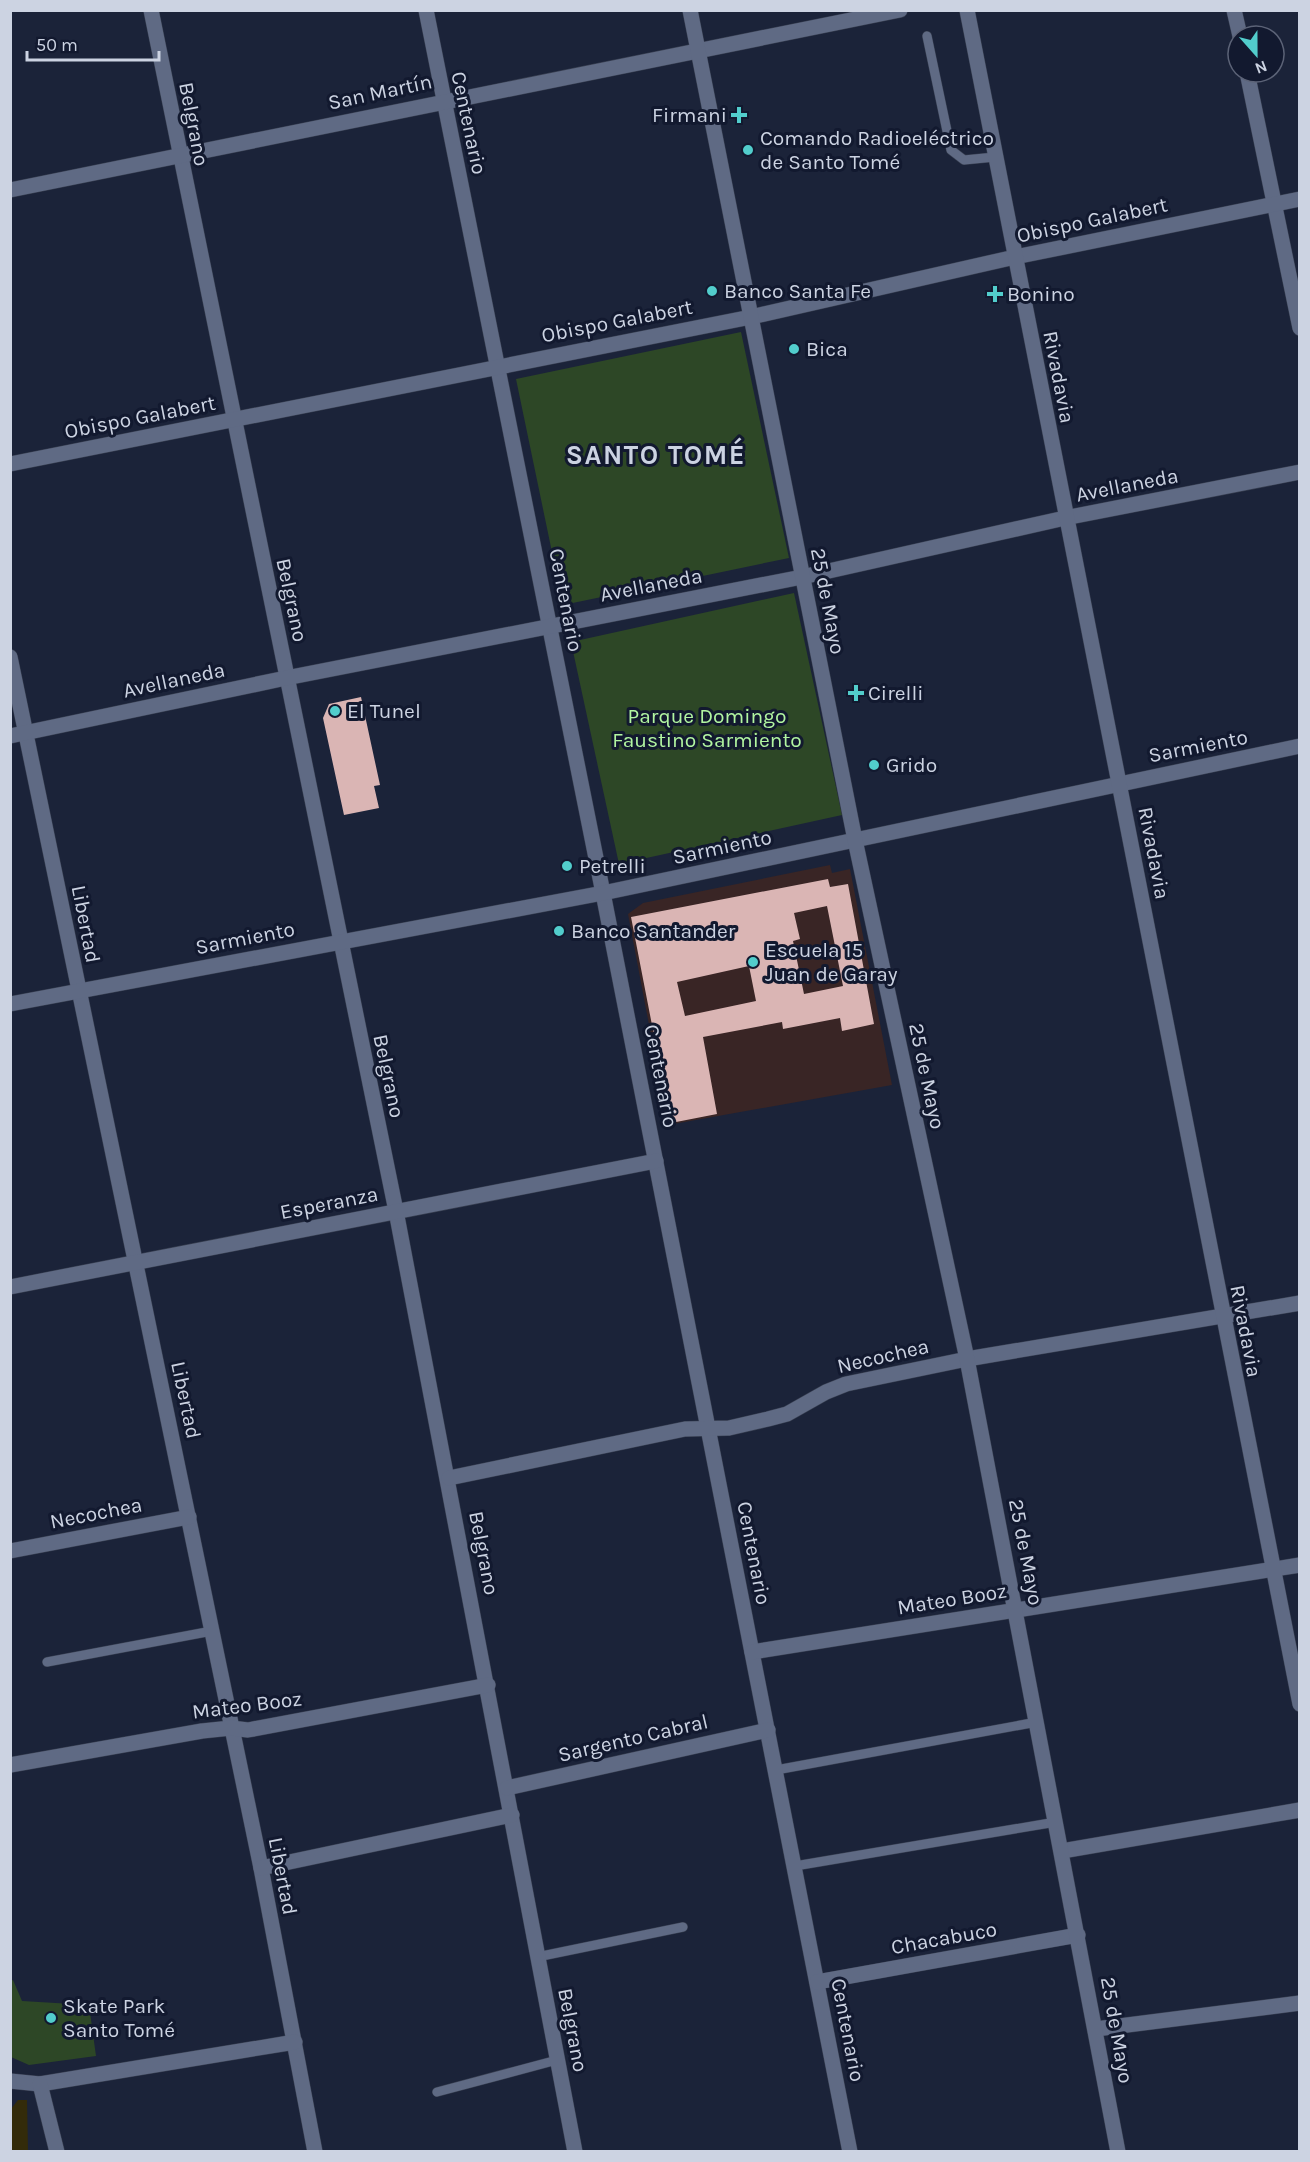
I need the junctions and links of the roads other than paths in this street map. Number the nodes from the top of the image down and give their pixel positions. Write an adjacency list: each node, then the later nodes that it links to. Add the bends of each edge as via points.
1 (150, 10): 10 (street, Belgrano)
2 (426, 10): 9 (street, Centenario)
3 (690, 10): 7 (street, 25 de Mayo)
4 (900, 10): 7 (street, San Martín)
5 (967, 10): 11 (street, Rivadavia)
6 (927, 36): 11 (lane, via 951,150 964,160)
7 (696, 50): 9 (street, San Martín); 16 (street, 25 de Mayo)
8 (1250, 84): 14 (street)
9 (443, 101): 10 (street, San Martín); 18 (street, Centenario)
10 (179, 156): 12 (street, San Martín); 19 (street, Belgrano)
11 (995, 157): 15 (street, Rivadavia)
12 (10, 190)
13 (1299, 199): 14 (street, Obispo Galabert)
14 (1275, 204): 15 (street, Obispo Galabert); 17 (street)
15 (1015, 258): 16 (street, Obispo Galabert); 22 (street, Rivadavia)
16 (751, 317): 18 (street, Obispo Galabert); 23 (street, 25 de Mayo)
17 (1299, 328)
18 (498, 365): 19 (street, Obispo Galabert); 24 (street, Centenario)
19 (233, 420): 20 (street, Obispo Galabert); 26 (street, Belgrano)
20 (10, 464)
21 (1299, 472): 22 (street, Avellaneda)
22 (1065, 518): 23 (street, Avellaneda); 29 (street, Rivadavia)
23 (802, 577): 24 (street, Avellaneda); 30 (street, 25 de Mayo)
24 (550, 625): 26 (street, Avellaneda); 31 (street, Centenario)
25 (10, 657): 27 (street, Libertad)
26 (286, 678): 27 (street, Avellaneda); 32 (street, Belgrano)
27 (18, 735): 33 (street, Libertad)
28 (1299, 747): 29 (street, Sarmiento)
29 (1119, 783): 30 (street, Sarmiento); 40 (street, Rivadavia)
30 (855, 840): 31 (street, Sarmiento); 41 (street, 25 de Mayo)
31 (603, 893): 32 (street, Sarmiento); 35 (street, Centenario)
32 (340, 941): 33 (street, Sarmiento); 36 (street, Belgrano)
33 (78, 991): 34 (street, Sarmiento); 37 (street, Libertad)
34 (10, 1004)
35 (656, 1161): 36 (street, Esperanza); 42 (street, Centenario)
36 (396, 1212): 37 (street, Esperanza); 43 (street, Belgrano)
37 (135, 1263): 38 (street, Esperanza); 44 (street, Libertad)
38 (10, 1287)
39 (1299, 1303): 40 (street, Necochea)
40 (1222, 1316): 41 (street, Necochea); 47 (street, Rivadavia)
41 (967, 1359): 42 (street, Necochea, via 846,1384 787,1414 729,1428); 48 (street, 25 de Mayo)
42 (708, 1428): 43 (street, Necochea, via 685,1429); 50 (street, Centenario)
43 (448, 1478): 52 (street, Belgrano)
44 (189, 1517): 45 (street, Necochea); 49 (street, Libertad)
45 (10, 1551)
46 (1299, 1564): 47 (street, Mateo Booz)
47 (1271, 1569): 48 (street, Mateo Booz); 53 (street, Rivadavia)
48 (1015, 1610): 50 (street, Mateo Booz); 54 (street, 25 de Mayo)
49 (212, 1631): 51 (lane); 55 (street, Libertad)
50 (752, 1652): 56 (street, Centenario)
51 (47, 1662)
52 (488, 1685): 55 (street, Mateo Booz, via 248,1730); 59 (street, Belgrano)
53 (1299, 1704)
54 (1037, 1722): 58 (lane); 62 (street, 25 de Mayo)
55 (231, 1728): 57 (street, Mateo Booz); 65 (street, Libertad)
56 (768, 1730): 58 (street, Centenario); 59 (street, Sargento Cabral)
57 (10, 1765)
58 (776, 1770): 64 (street, Centenario)
59 (507, 1788): 61 (street, Belgrano)
60 (1299, 1810): 63 (street)
61 (512, 1815): 65 (street); 68 (street, Belgrano)
62 (1056, 1822): 63 (street, 25 de Mayo); 64 (lane)
63 (1062, 1851): 67 (street, 25 de Mayo)
64 (795, 1866): 69 (street, Centenario)
65 (261, 1868): 72 (street, Libertad)
66 (683, 1927): 68 (lane)
67 (1078, 1935): 69 (street, Chacabuco); 71 (street, 25 de Mayo)
68 (537, 1957): 73 (street, Belgrano)
69 (817, 1982): 80 (street, Centenario)
70 (1299, 2002): 71 (street)
71 (1096, 2029): 81 (street, 25 de Mayo)
72 (295, 2042): 75 (street); 78 (street, Libertad)
73 (557, 2060): 76 (lane); 79 (street, Belgrano)
74 (10, 2081): 75 (street)
75 (40, 2084): 77 (street)
76 (437, 2092)
77 (57, 2151)
78 (315, 2151)
79 (575, 2151)
80 (850, 2151)
81 (1118, 2151)

